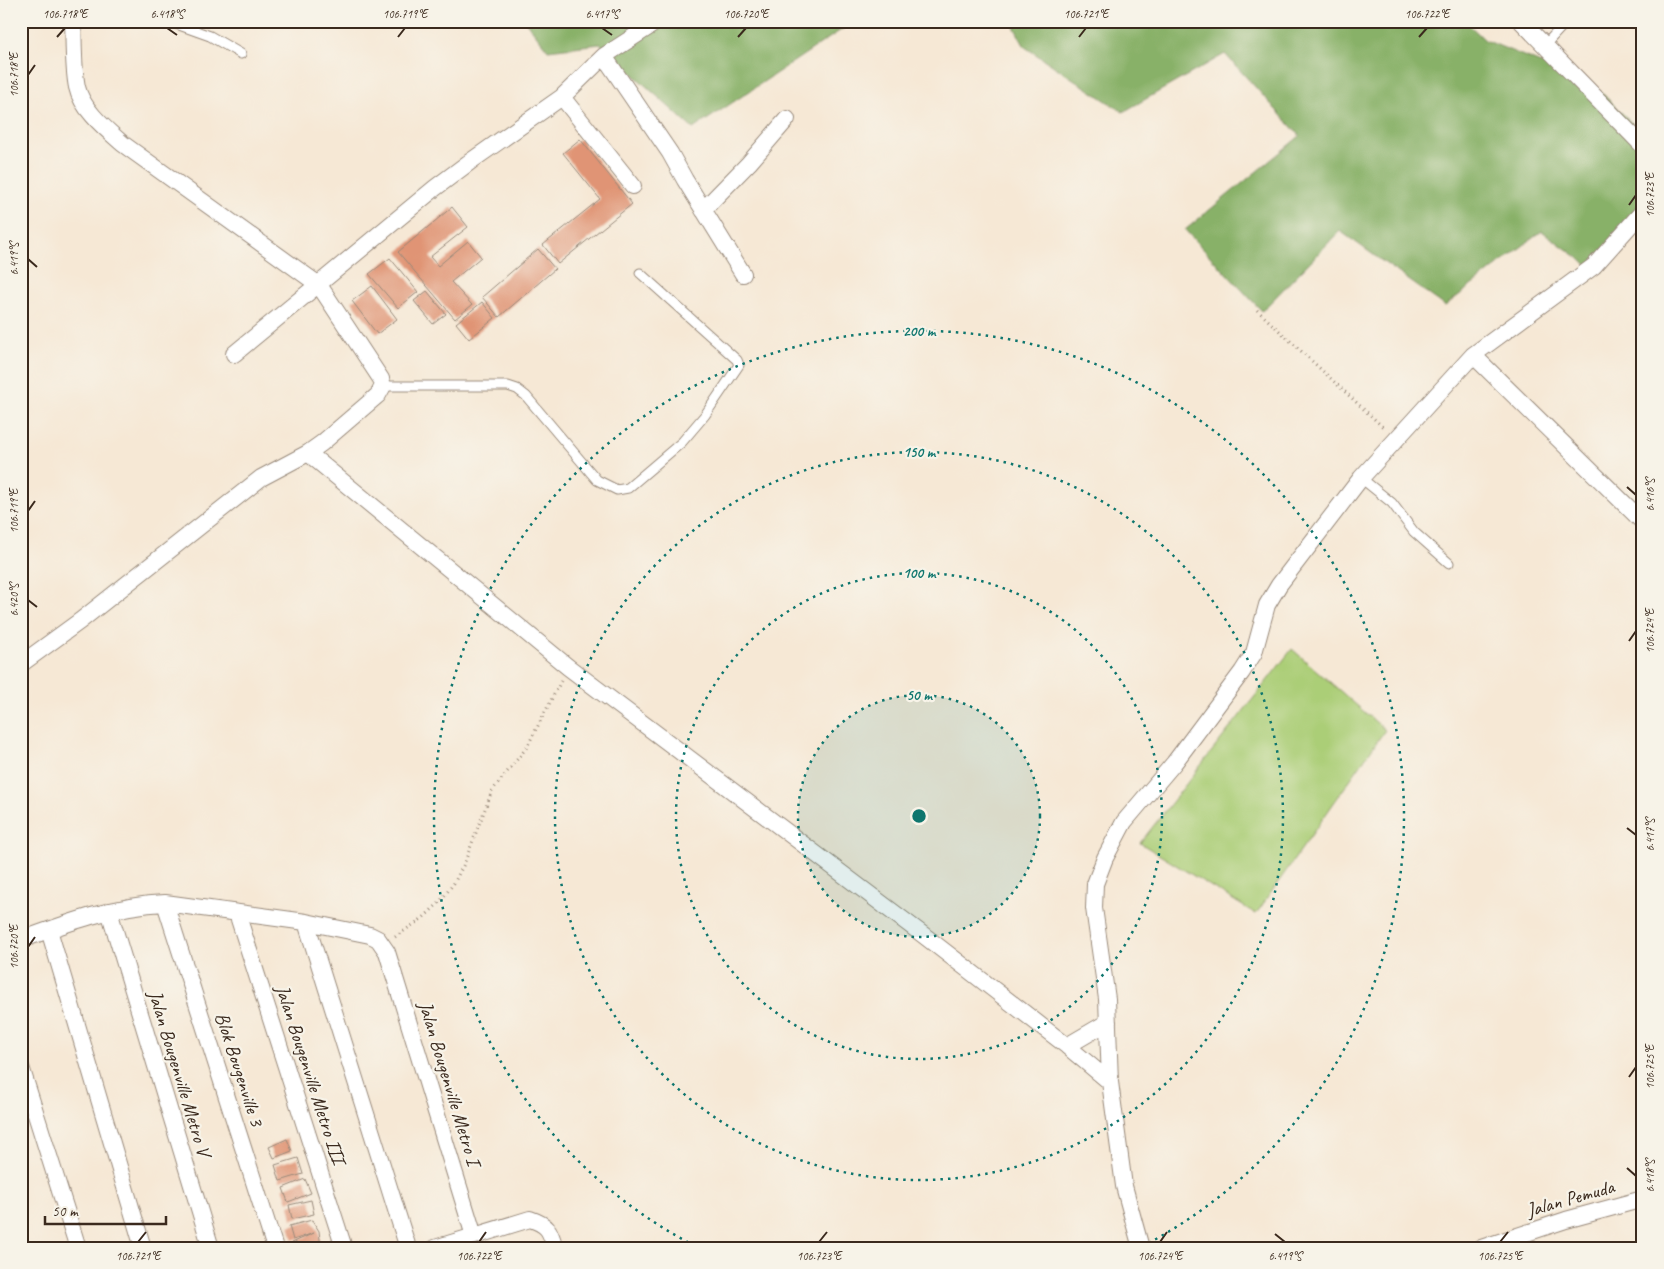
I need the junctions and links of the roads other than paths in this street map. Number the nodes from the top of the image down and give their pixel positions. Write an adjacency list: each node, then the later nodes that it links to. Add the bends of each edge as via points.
1 (73, 21): 17 (street, via 77,88 89,110 106,129 130,150)
2 (168, 21): 7 (lane, via 210,36)
3 (1521, 21): 6 (street)
4 (1568, 21): 6 (lane)
5 (656, 22): 8 (street)
6 (1544, 46): 11 (street)
7 (242, 54)
8 (604, 56): 9 (street); 13 (street, via 670,153)
9 (562, 97): 12 (street); 17 (street, via 450,177)
10 (787, 119): 13 (street, via 750,163)
11 (1643, 146)
12 (633, 186)
13 (703, 210): 16 (street)
14 (1643, 211): 19 (street, via 1594,266)
15 (640, 273): 20 (lane, via 739,365 682,442 628,488 617,490 597,480 517,389 508,386)
16 (743, 274)
17 (319, 285): 18 (street); 20 (street)
18 (234, 354)
19 (1473, 355): 22 (street); 23 (street)
20 (383, 386): 21 (street, via 378,395)
21 (308, 453): 25 (street, via 261,478); 33 (street, via 568,668)
22 (1361, 478): 24 (lane, via 1392,503 1414,532); 32 (street, via 1279,585 1267,605 1254,653 1242,672 1174,763 1124,822 1105,858 1096,884 1094,908)
23 (1643, 522)
24 (1449, 563)
25 (21, 664)
26 (165, 903): 27 (street); 28 (street); 41 (street, Blok Bougenville 3)
27 (108, 911): 30 (street); 40 (street, Jalan Bougenville Metro V)
28 (237, 913): 29 (street); 42 (street, Jalan Bougenville Metro III)
29 (306, 922): 37 (street, Jalan Bougenville Metro I, via 370,935 383,944); 43 (street)
30 (49, 930): 31 (street); 39 (street)
31 (21, 940)
32 (1108, 1022): 33 (street); 35 (street)
33 (1067, 1046): 35 (street)
34 (21, 1067): 38 (street)
35 (1110, 1082): 46 (street, via 1124,1186)
36 (1643, 1199): 47 (street, Jalan Pemuda)
37 (471, 1240): 44 (street); 45 (street, via 530,1219 547,1227)
38 (78, 1248)
39 (143, 1248)
40 (211, 1248)
41 (275, 1248)
42 (344, 1248)
43 (408, 1248)
44 (435, 1248)
45 (555, 1248)
46 (1141, 1248)
47 (1480, 1248)

